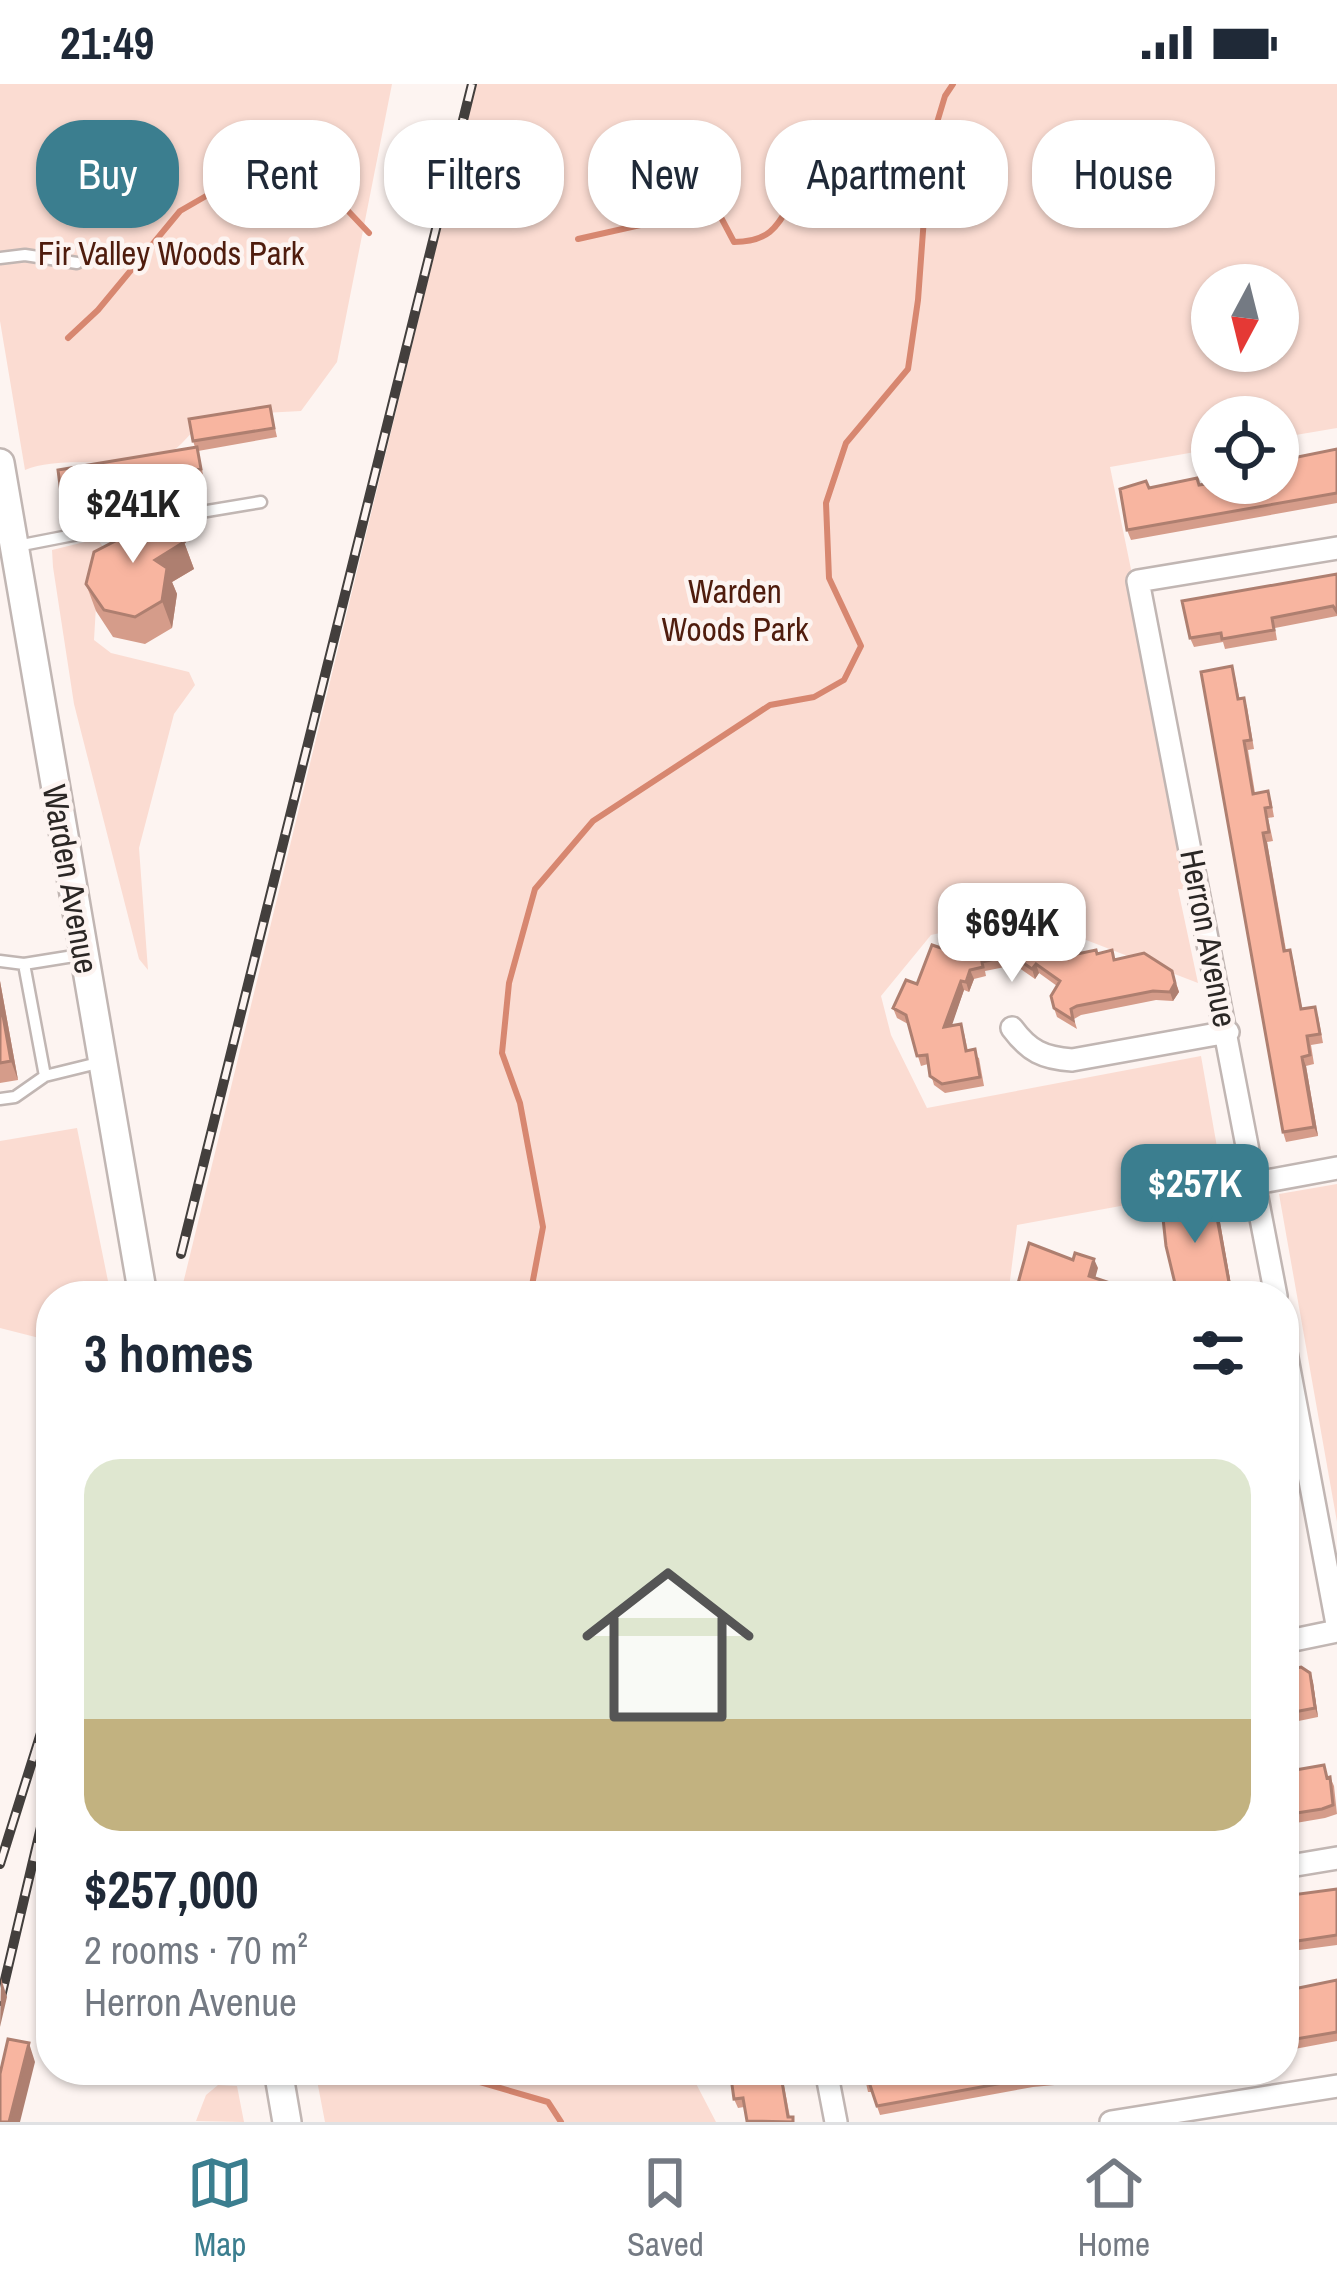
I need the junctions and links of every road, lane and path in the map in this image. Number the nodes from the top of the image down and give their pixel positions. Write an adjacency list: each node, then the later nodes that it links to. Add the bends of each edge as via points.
1 (0, 258): 2 (lane)
2 (77, 263)
3 (0, 463): 5 (main road, Warden Avenue)
4 (261, 502): 5 (lane)
5 (14, 547): 7 (main road, Warden Avenue)
6 (1337, 548): 11 (street, Herron Avenue, via 1138,581)
7 (83, 955): 9 (lane); 12 (main road, Warden Avenue)
8 (0, 961): 9 (lane)
9 (24, 964): 13 (lane)
10 (1012, 1028): 11 (street, via 1047,1058 1072,1060)
11 (1228, 1032): 16 (street, Herron Avenue)
12 (103, 1061): 13 (lane); 17 (main road, Warden Avenue)
13 (45, 1076): 14 (lane)
14 (0, 1099)
15 (1337, 1168): 16 (street)
16 (1256, 1183): 18 (street, Herron Avenue)
17 (140, 1281)
18 (1273, 1281)
19 (1299, 1454): 20 (street)
20 (1337, 1628): 21 (street)
21 (1299, 1638)
22 (1337, 1858): 23 (street)
23 (1299, 1864)
24 (280, 2085): 27 (main road)
25 (829, 2085): 28 (street)
26 (1337, 2086): 29 (street)
27 (286, 2122)
28 (836, 2122)
29 (1111, 2122)

